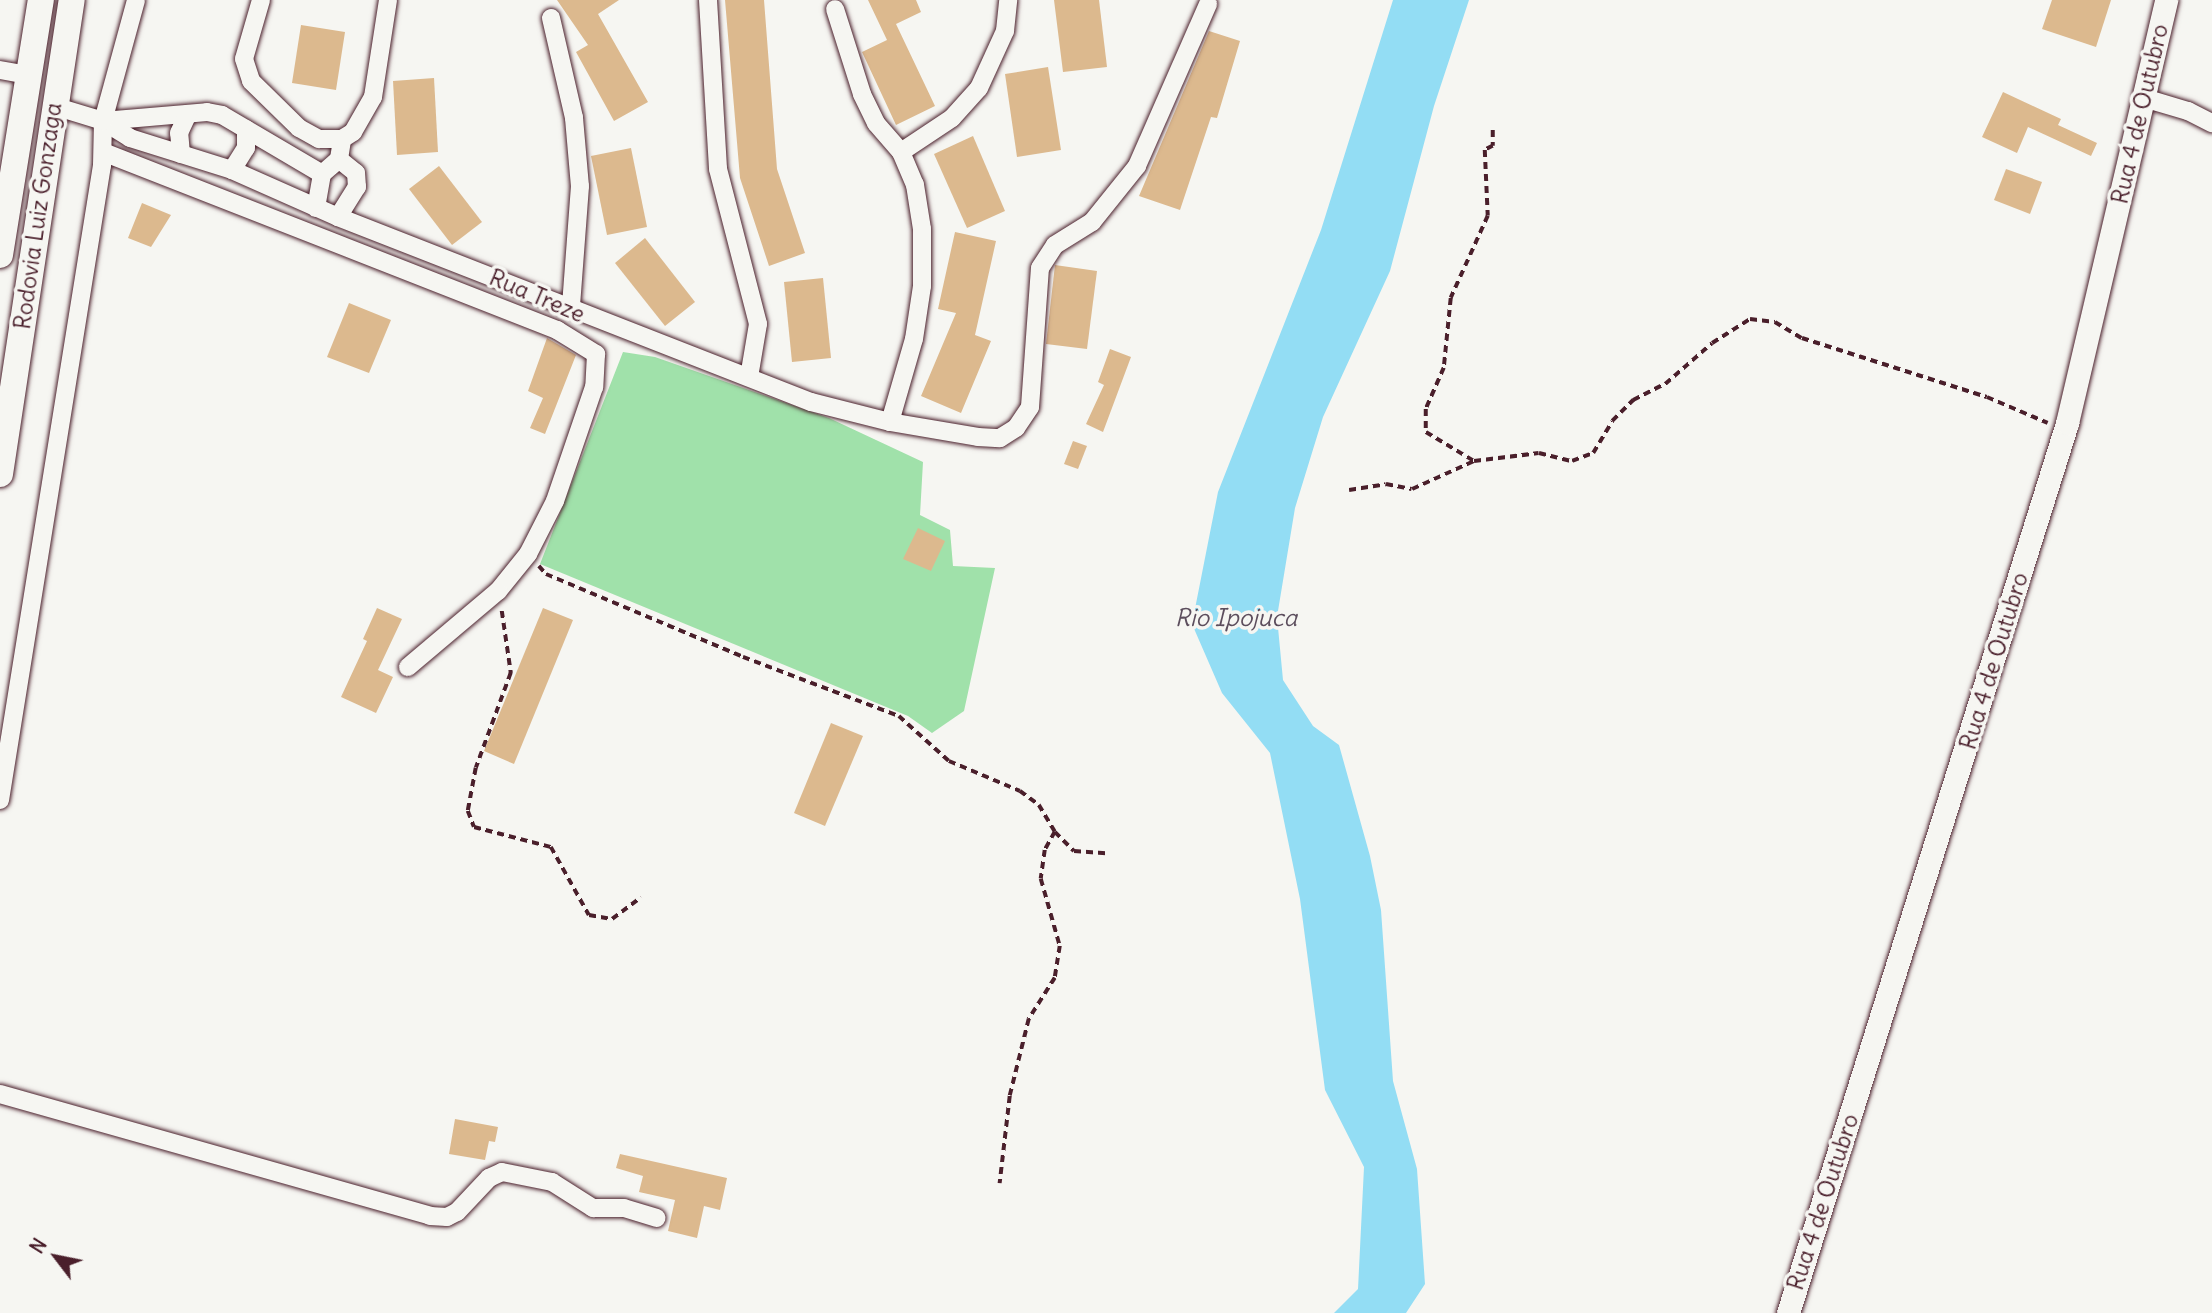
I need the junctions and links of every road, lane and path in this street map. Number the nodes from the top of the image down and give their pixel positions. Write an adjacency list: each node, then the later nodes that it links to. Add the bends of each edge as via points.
1 (41, 0): 13 (highway, Rodovia Luiz Gonzaga)
2 (72, 0): 15 (highway, Rodovia Luiz Gonzaga)
3 (136, 0): 19 (street)
4 (261, 0): 23 (street, via 244,59 251,81 299,128 319,139)
5 (388, 0): 23 (street, via 373,97 353,132)
6 (708, 0): 34 (street, via 718,169 758,324)
7 (1009, 0): 25 (street, via 1004,31 979,88 953,118)
8 (2166, 0): 14 (main road, Rua 4 de Outubro)
9 (1208, 4): 35 (street, via 1137,166 1092,222 1055,245 1040,268 1030,407 1016,428 1000,438 978,437)
10 (835, 9): 25 (street, via 862,94 876,123)
11 (551, 18): 33 (street, via 574,118 580,186)
12 (0, 69): 13 (street)
13 (29, 75): 32 (highway, Rodovia Luiz Gonzaga)
14 (2144, 98): 16 (street); 36 (main road, Rua 4 de Outubro)
15 (54, 106): 19 (street); 38 (highway, Rodovia Luiz Gonzaga)
16 (2188, 111): 17 (street); 20 (street)
17 (2212, 111)
18 (188, 114): 19 (street); 21 (street, via 222,115); 26 (street, via 179,133)
19 (103, 121): 24 (street); 26 (street, via 130,138)
20 (2212, 123)
21 (246, 129): 28 (street, via 246,148); 29 (street)
22 (1493, 130): 37 (path, via 1493,146 1485,150 1488,216 1451,298 1444,368 1426,409 1426,432)
23 (342, 139): 27 (street)
24 (103, 152): 40 (street, Rua Treze, via 448,285 587,345 596,354 594,387 555,501); 43 (street)
25 (901, 152): 35 (street, via 915,185 922,229 922,286 914,339)
26 (181, 154): 28 (street)
27 (339, 159): 29 (street); 31 (street, via 356,173 357,187)
28 (232, 170): 30 (street)
29 (322, 174): 30 (street)
30 (316, 208): 31 (street)
31 (338, 218): 33 (street)
32 (0, 256)
33 (571, 305): 34 (street)
34 (749, 377): 35 (street, via 811,402)
35 (890, 422)
36 (2067, 423): 37 (path, via 2045,423 1987,397 1802,338 1776,321 1750,320 1712,343 1665,384 1633,400 1612,421 1592,453 1572,461 1539,453); 50 (main road, Rua 4 de Outubro)
37 (1474, 461): 39 (path, via 1412,489 1385,484)
38 (0, 474)
39 (1349, 491)
40 (528, 554): 41 (street, Rua Treze); 44 (path, via 547,574 899,716 949,761 1020,790 1039,805)
41 (498, 591): 42 (street, Rua Treze); 46 (path, via 511,673 476,768 468,811 474,827 551,847 589,915 612,919)
42 (408, 667)
43 (0, 800)
44 (1055, 832): 45 (path, via 1074,851); 48 (path, via 1045,850 1041,879 1060,946 1055,978 1029,1019 1010,1096)
45 (1106, 853)
46 (641, 897)
47 (0, 1094): 49 (street, via 430,1216 457,1212 489,1178 502,1172 552,1182 593,1208 624,1208)
48 (1000, 1182)
49 (656, 1218)
50 (1788, 1313)

